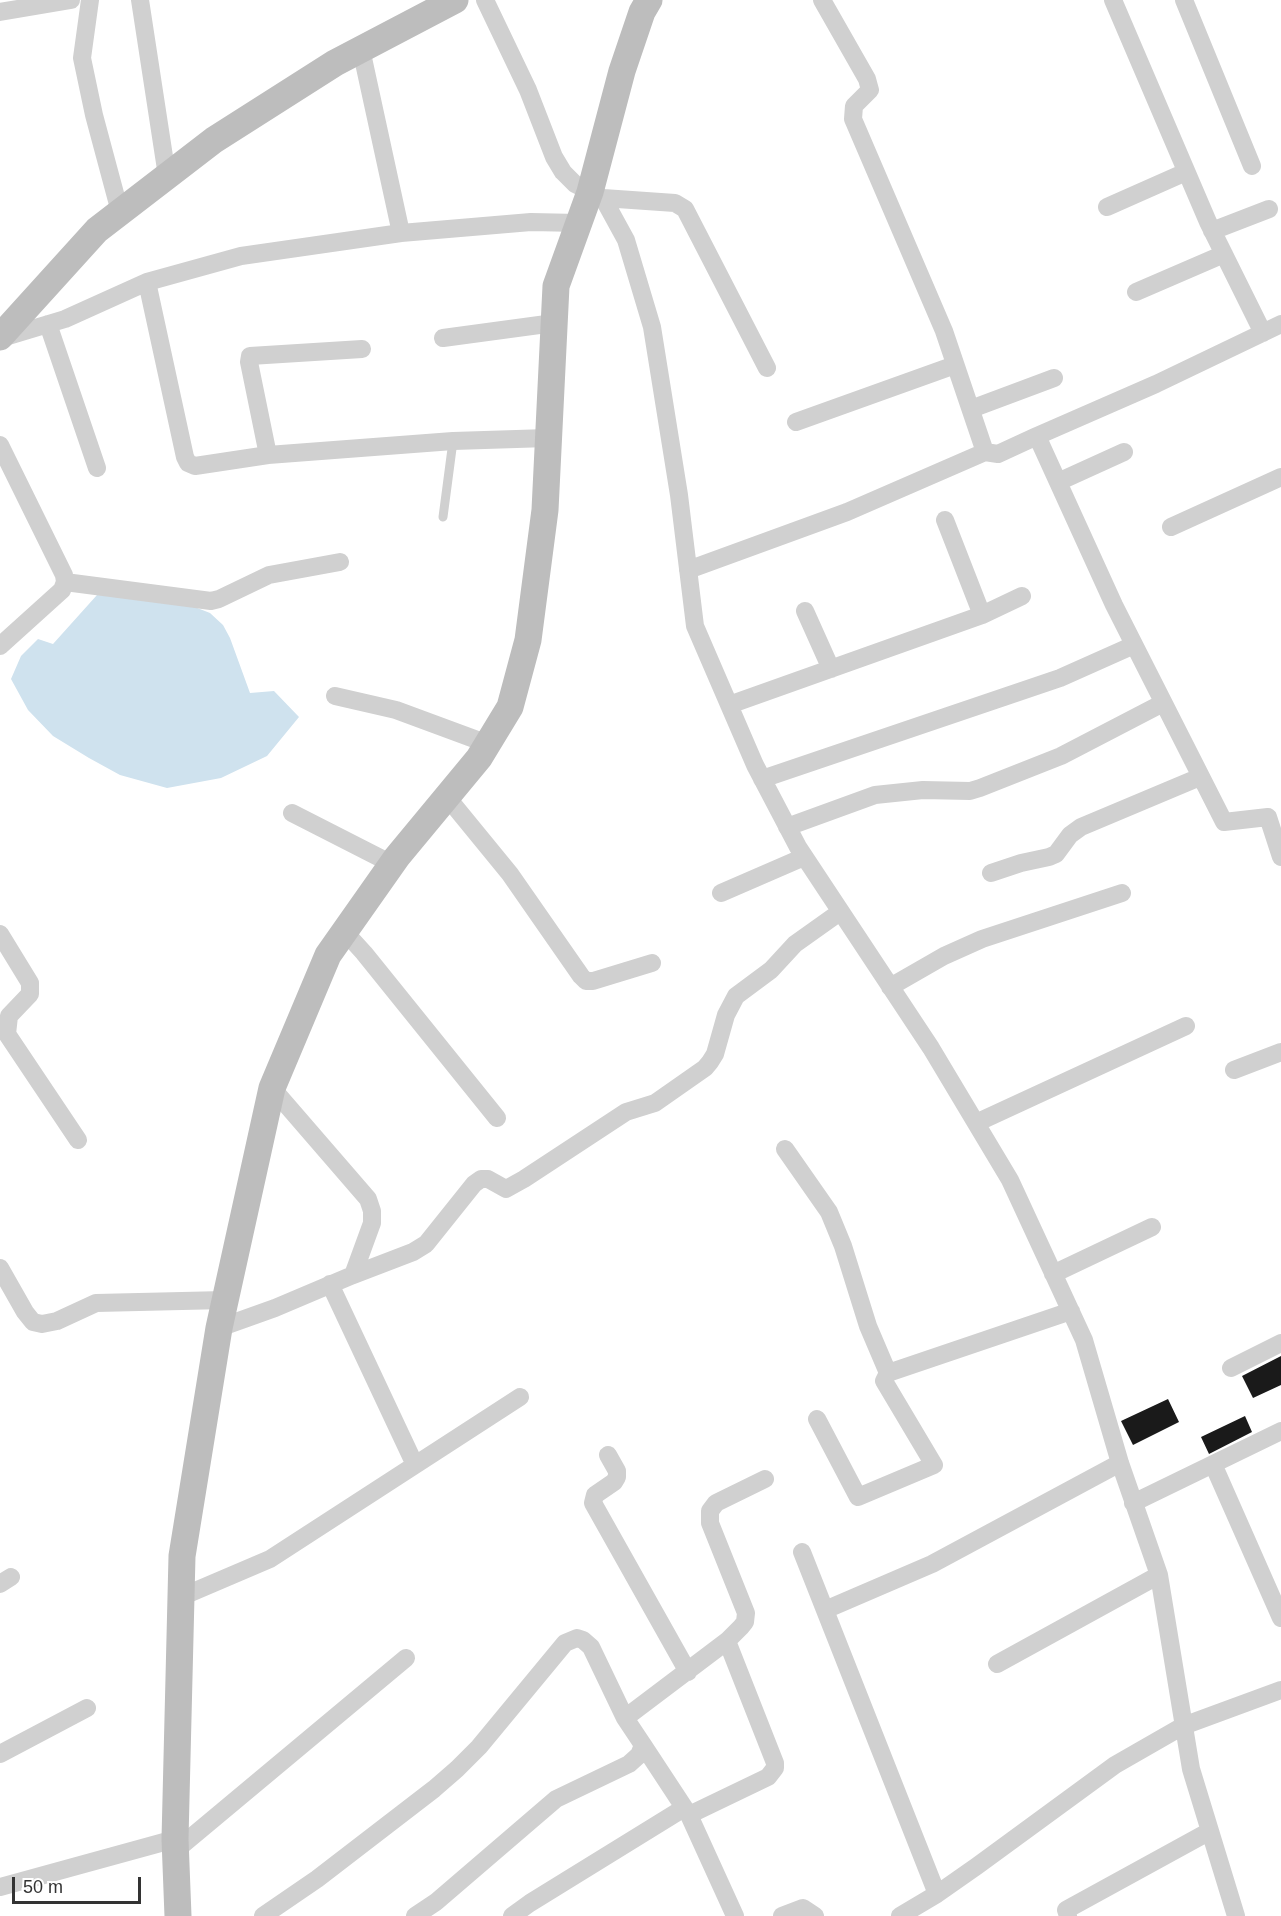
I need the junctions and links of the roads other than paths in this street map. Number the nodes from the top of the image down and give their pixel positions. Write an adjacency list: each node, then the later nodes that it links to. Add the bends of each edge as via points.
1 (71, 0): 10 (street)
2 (90, 0): 18 (street, via 82,58)
3 (140, 0): 14 (street)
4 (455, 0): 11 (street)
5 (484, 0): 15 (street, via 528,90 554,157 575,184)
6 (649, 0): 15 (street, via 622,71)
7 (822, 0): 32 (street, via 867,79 870,90 854,106 852,120 944,331)
8 (1113, 0): 13 (street)
9 (1184, 0): 12 (street)
10 (0, 12)
11 (361, 49): 14 (street, via 214,140); 21 (street)
12 (1252, 166)
13 (1186, 172): 16 (street); 20 (street)
14 (167, 176): 18 (street)
15 (596, 195): 19 (street); 33 (street, via 675,203 685,209); 51 (street, via 626,240 652,327)
16 (1107, 207)
17 (1269, 209): 20 (street)
18 (120, 212): 29 (street, via 97,230)
19 (579, 223): 21 (street, via 531,222); 25 (street, via 556,286)
20 (1212, 231): 22 (street)
21 (401, 233): 23 (street, via 241,256)
22 (1224, 254): 24 (street); 28 (street)
23 (147, 282): 26 (street); 43 (street, via 188,463)
24 (1136, 292)
25 (554, 323): 30 (street); 38 (street)
26 (48, 324): 29 (street); 44 (street)
27 (1281, 324): 28 (street)
28 (1263, 333): 37 (street)
29 (0, 338)
30 (443, 338)
31 (362, 349): 43 (street, via 250,356)
32 (955, 365): 35 (street); 36 (street)
33 (767, 368)
34 (1054, 378): 35 (street)
35 (971, 410): 41 (street)
36 (796, 422)
37 (1037, 436): 41 (street, via 998,454); 46 (street)
38 (548, 438): 39 (street); 62 (street, via 545,510 528,640 510,708)
39 (453, 441): 43 (street); 47 (lane)
40 (0, 445): 52 (street)
41 (985, 452): 51 (street, via 847,512)
42 (1124, 452): 46 (street)
43 (268, 456)
44 (97, 468)
45 (1281, 477): 49 (street)
46 (1058, 482): 56 (street)
47 (443, 517)
48 (945, 520): 55 (street)
49 (1171, 527)
50 (340, 562): 52 (street, via 269,575 211,601)
51 (688, 570): 61 (street, via 695,626)
52 (65, 582): 57 (street, via 62,590)
53 (1022, 596): 55 (street)
54 (805, 611): 58 (street)
55 (982, 615): 58 (street)
56 (1134, 645): 60 (street); 64 (street, via 1060,678)
57 (0, 646)
58 (831, 669): 61 (street)
59 (335, 696): 62 (street, via 396,710)
60 (1163, 703): 63 (street); 67 (street, via 1061,756 981,788 875,795)
61 (729, 705): 64 (street)
62 (488, 744): 65 (street)
63 (1200, 777): 69 (street, via 1224,822 1268,817); 71 (street, via 1081,826 1056,854)
64 (762, 779): 67 (street)
65 (447, 797): 70 (street); 77 (street, via 510,874 586,981)
66 (292, 813): 70 (street)
67 (787, 827): 68 (street)
68 (804, 857): 72 (street); 74 (street)
69 (1281, 857)
70 (392, 864): 75 (street)
71 (991, 873)
72 (722, 893)
73 (1122, 893): 78 (street, via 972,942)
74 (840, 912): 78 (street); 90 (street, via 795,944 771,970 736,996 715,1054 705,1068 655,1103 626,1112 506,1189 481,1179 426,1244)
75 (344, 932): 82 (street, via 328,955); 83 (street)
76 (0, 934): 85 (street, via 30,983 30,994 9,1016 7,1034)
77 (652, 963)
78 (890, 987): 84 (street)
79 (1186, 1026): 84 (street)
80 (1279, 1058): 81 (street)
81 (1234, 1070)
82 (272, 1088): 90 (street, via 368,1199 372,1223); 92 (street)
83 (497, 1118)
84 (976, 1123): 89 (street, via 1010,1180)
85 (78, 1140)
86 (785, 1149): 97 (street, via 829,1212)
87 (1152, 1227): 89 (street)
88 (0, 1269): 92 (street, via 25,1312 33,1322 42,1324 96,1303)
89 (1053, 1274): 93 (street)
90 (352, 1275): 91 (street)
91 (330, 1284): 94 (street); 104 (street)
92 (225, 1300): 94 (street)
93 (1071, 1311): 97 (street); 102 (street, via 1084,1340)
94 (219, 1328): 109 (street, via 182,1556)
95 (1281, 1342): 96 (street)
96 (1231, 1368)
97 (888, 1373): 99 (street, via 884,1381 934,1465 858,1497)
98 (520, 1397): 104 (street)
99 (817, 1419)
100 (1281, 1431): 103 (street)
101 (608, 1455): 115 (street, via 617,1477 595,1495 593,1503)
102 (1120, 1463): 106 (street); 110 (street, via 932,1564)
103 (1213, 1464): 106 (street); 111 (street)
104 (415, 1465): 109 (street, via 270,1558)
105 (765, 1479): 112 (street, via 716,1503 710,1511 710,1522 746,1613 745,1622)
106 (1133, 1503): 108 (street)
107 (802, 1552): 110 (street)
108 (1159, 1575): 114 (street); 119 (street)
109 (181, 1597): 124 (street)
110 (825, 1610): 126 (street)
111 (1281, 1618)
112 (727, 1641): 115 (street); 122 (street, via 776,1762 775,1768 768,1777)
113 (406, 1658): 124 (street)
114 (997, 1664)
115 (688, 1672): 118 (street)
116 (1281, 1690): 119 (street)
117 (87, 1708): 121 (street)
118 (625, 1719): 120 (street); 128 (street, via 591,1647 573,1638 457,1769 317,1879)
119 (1183, 1726): 123 (street); 126 (street, via 1115,1765)
120 (643, 1745): 122 (street); 129 (street, via 629,1764 556,1799)
121 (0, 1754)
122 (687, 1812): 130 (street); 131 (street)
123 (1210, 1831): 135 (street, via 1066,1910); 136 (street)
124 (175, 1845): 125 (street); 127 (street)
125 (0, 1887)
126 (937, 1893): 134 (street)
127 (178, 1916)
128 (263, 1916)
129 (415, 1916)
130 (512, 1916)
131 (735, 1916)
132 (782, 1916): 133 (street, via 802,1908)
133 (815, 1916)
134 (901, 1916)
135 (1068, 1916)
136 (1236, 1916)

